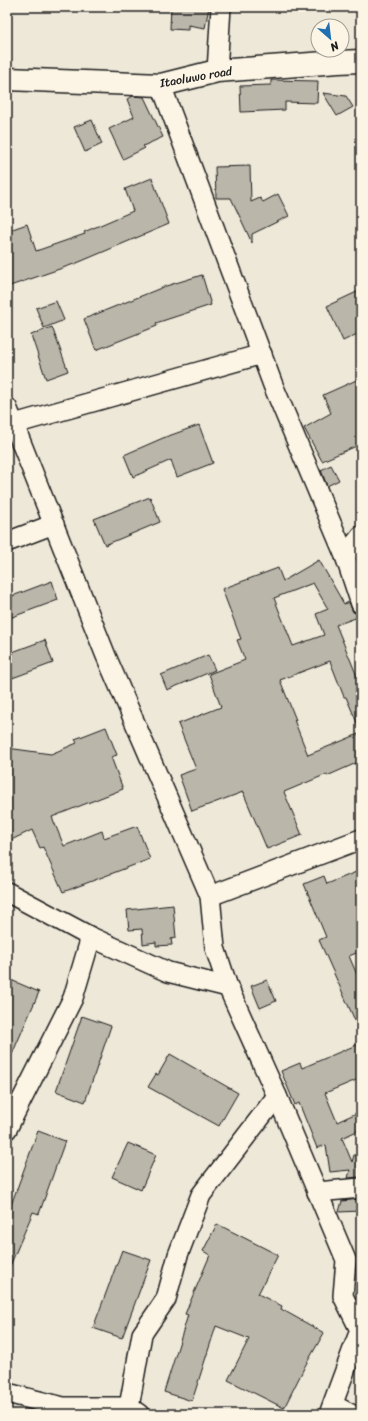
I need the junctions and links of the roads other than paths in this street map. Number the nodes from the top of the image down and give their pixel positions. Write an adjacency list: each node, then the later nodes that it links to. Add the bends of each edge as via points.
1 (221, 7): 3 (street)
2 (361, 61): 3 (street, Itaoluwo road)
3 (217, 71): 5 (street, Itaoluwo road)
4 (7, 79): 5 (street, Itaoluwo road)
5 (161, 85): 6 (street)
6 (262, 354): 8 (street); 12 (street)
7 (7, 407): 8 (street)
8 (14, 424): 9 (street)
9 (54, 524): 11 (street); 16 (street, via 106,656)
10 (361, 536): 12 (street)
11 (7, 542)
12 (345, 556): 13 (street)
13 (361, 604)
14 (361, 839): 16 (street)
15 (7, 892): 17 (street)
16 (210, 896): 18 (street, via 215,948)
17 (91, 937): 18 (street, via 168,972); 20 (street, via 73,998)
18 (228, 987): 19 (street)
19 (276, 1096): 22 (street); 25 (street, via 201,1195 178,1255 166,1299 142,1334)
20 (7, 1129)
21 (361, 1188): 22 (street)
22 (317, 1192): 24 (street, via 346,1260 343,1296 360,1330)
23 (7, 1393): 25 (street, via 63,1407)
24 (331, 1410): 26 (street)
25 (134, 1411)
26 (351, 1414)

